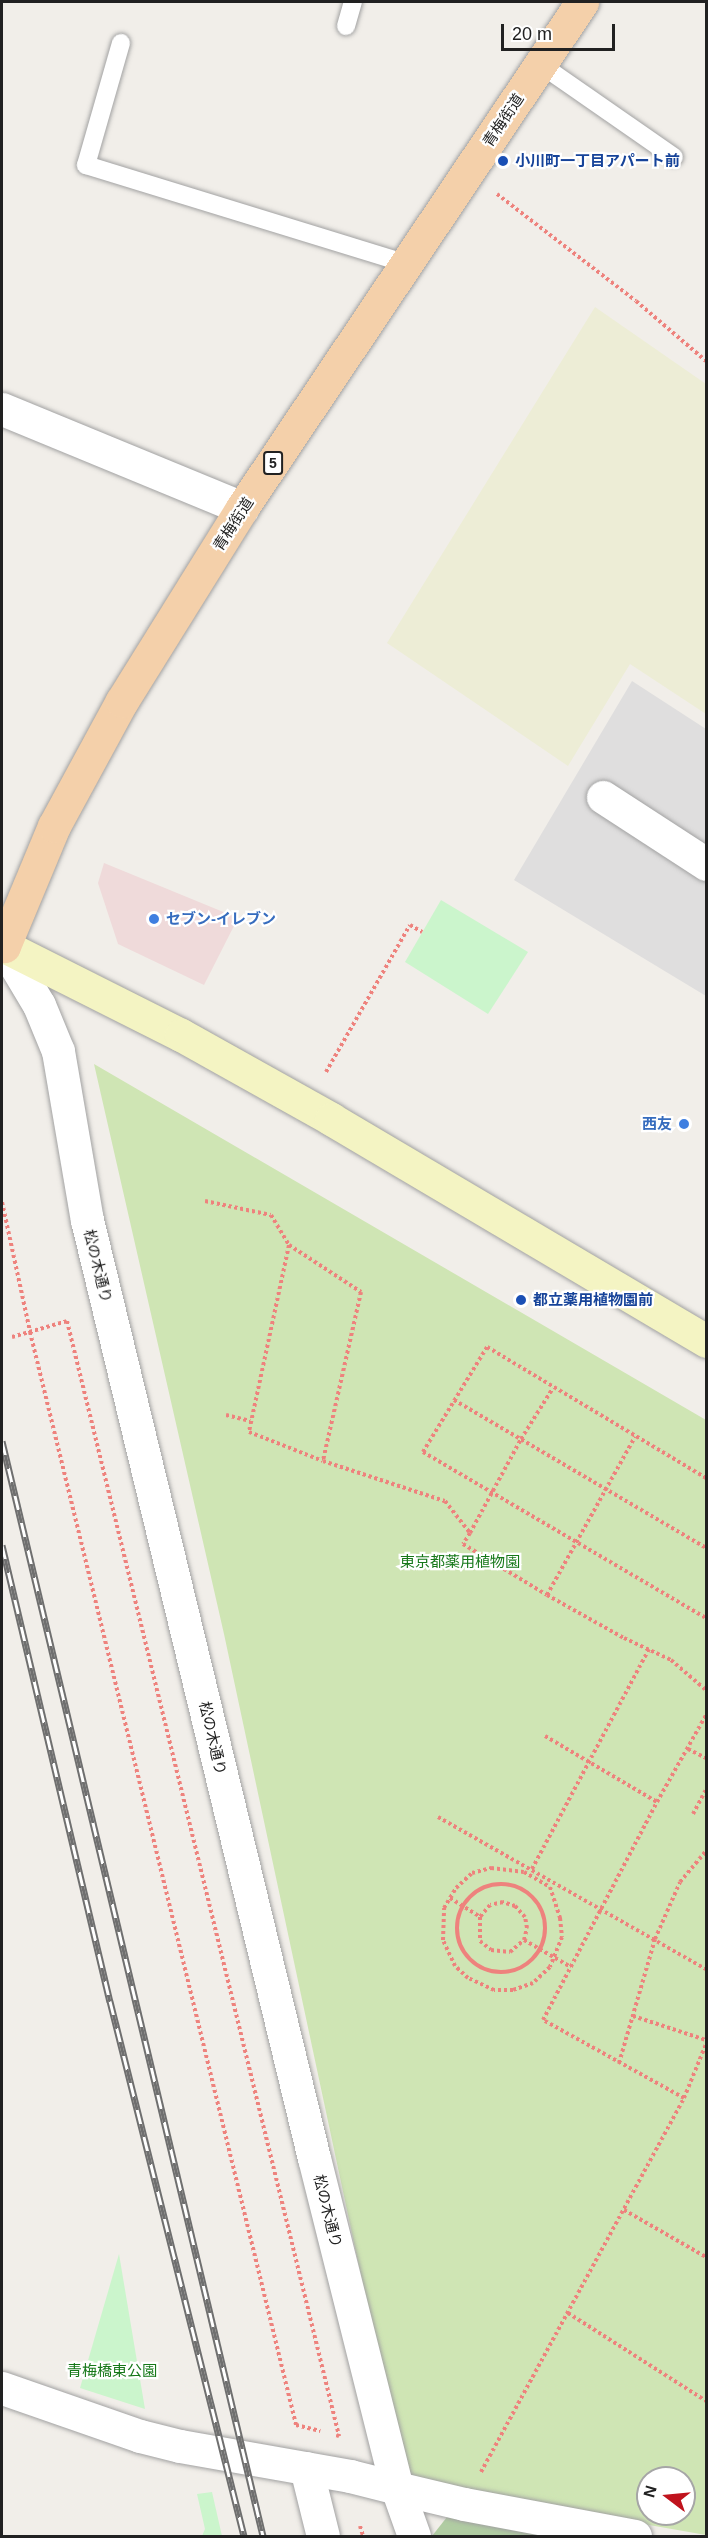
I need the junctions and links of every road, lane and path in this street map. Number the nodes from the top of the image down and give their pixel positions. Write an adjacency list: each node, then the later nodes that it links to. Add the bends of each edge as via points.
1 (353, 2): 3 (lane)
2 (582, 2): 5 (main road, 青梅街道 / 5)
3 (346, 26)
4 (121, 43): 8 (lane, via 86,165)
5 (540, 64): 6 (lane); 8 (main road, 青梅街道 / 5)
6 (674, 158)
7 (491, 190): 9 (path)
8 (408, 264): 11 (main road, 青梅街道 / 5)
9 (706, 361)
10 (2, 409): 11 (street)
11 (242, 508): 15 (main road, 青梅街道 / 5, via 122,701 54,826)
12 (603, 797): 13 (street)
13 (706, 864)
14 (422, 932): 16 (path, via 410,925)
15 (2, 945): 22 (main road, via 231,1063); 71 (street, 松の木通り, via 39,1005 58,1051 87,1220)
16 (326, 1072)
17 (205, 1201): 19 (path, via 271,1215)
18 (2, 1202): 20 (path)
19 (289, 1245): 26 (path); 29 (path, via 361,1292)
20 (30, 1332): 20 (path, via 296,2425 339,2436 67,1322); 21 (path)
21 (12, 1337)
22 (706, 1341)
23 (554, 1388): 24 (path, via 487,1347); 27 (path); 28 (path)
24 (454, 1400): 28 (path); 32 (path, via 423,1452)
25 (226, 1415): 26 (path)
26 (250, 1421): 29 (path, via 249,1432)
27 (635, 1437): 30 (path); 31 (path)
28 (521, 1439): 31 (path); 32 (path)
29 (323, 1461): 33 (path, via 445,1501)
30 (706, 1478)
31 (606, 1489): 34 (path); 35 (path)
32 (492, 1492): 33 (path); 34 (path)
33 (470, 1533): 36 (path, via 463,1544)
34 (576, 1541): 36 (path); 37 (path)
35 (706, 1548)
36 (547, 1595): 38 (path)
37 (706, 1618)
38 (649, 1649): 39 (path, via 671,1660); 44 (path)
39 (706, 1690)
40 (706, 1715): 42 (path)
41 (545, 1736): 44 (path)
42 (688, 1749): 43 (path); 46 (path)
43 (706, 1758)
44 (590, 1762): 46 (path); 50 (path)
45 (706, 1790): 47 (path)
46 (657, 1802): 53 (path)
47 (693, 1814)
48 (438, 1817): 50 (path)
49 (706, 1851): 55 (path, via 680,1882)
50 (532, 1869): 53 (path)
51 (450, 1898): 52 (path); 58 (path, via 456,1888 481,1870 514,1870 533,1877 550,1887 559,1908 562,1937); 58 (path, via 442,1917 445,1949 468,1978 494,1989 513,1990 533,1983)
52 (464, 1906): 54 (path); 57 (path, via 486,1887 524,1890 543,1911 545,1926); 57 (path, via 458,1927 459,1943 477,1965 495,1972 516,1970)
53 (602, 1911): 55 (path); 59 (path)
54 (480, 1917): 56 (path, via 480,1941 490,1950 510,1952); 56 (path, via 490,1905 503,1902 515,1906 525,1917)
55 (655, 1939): 60 (path); 61 (path)
56 (524, 1940): 57 (path)
57 (540, 1949): 58 (path)
58 (554, 1958): 59 (path)
59 (571, 1967): 63 (path, via 543,2020)
60 (706, 1969)
61 (633, 2016): 62 (path); 63 (path)
62 (706, 2042): 64 (path)
63 (619, 2063): 64 (path)
64 (684, 2098): 65 (path)
65 (624, 2210): 66 (path); 67 (path)
66 (706, 2258)
67 (568, 2313): 69 (path); 72 (path)
68 (2, 2388): 70 (street, via 140,2436)
69 (706, 2401)
70 (306, 2468): 71 (street); 73 (street)
71 (397, 2488): 72 (street); 74 (street, 松の木通り)
72 (464, 2504): 75 (street)
73 (323, 2536)
74 (414, 2536)
75 (635, 2536)

